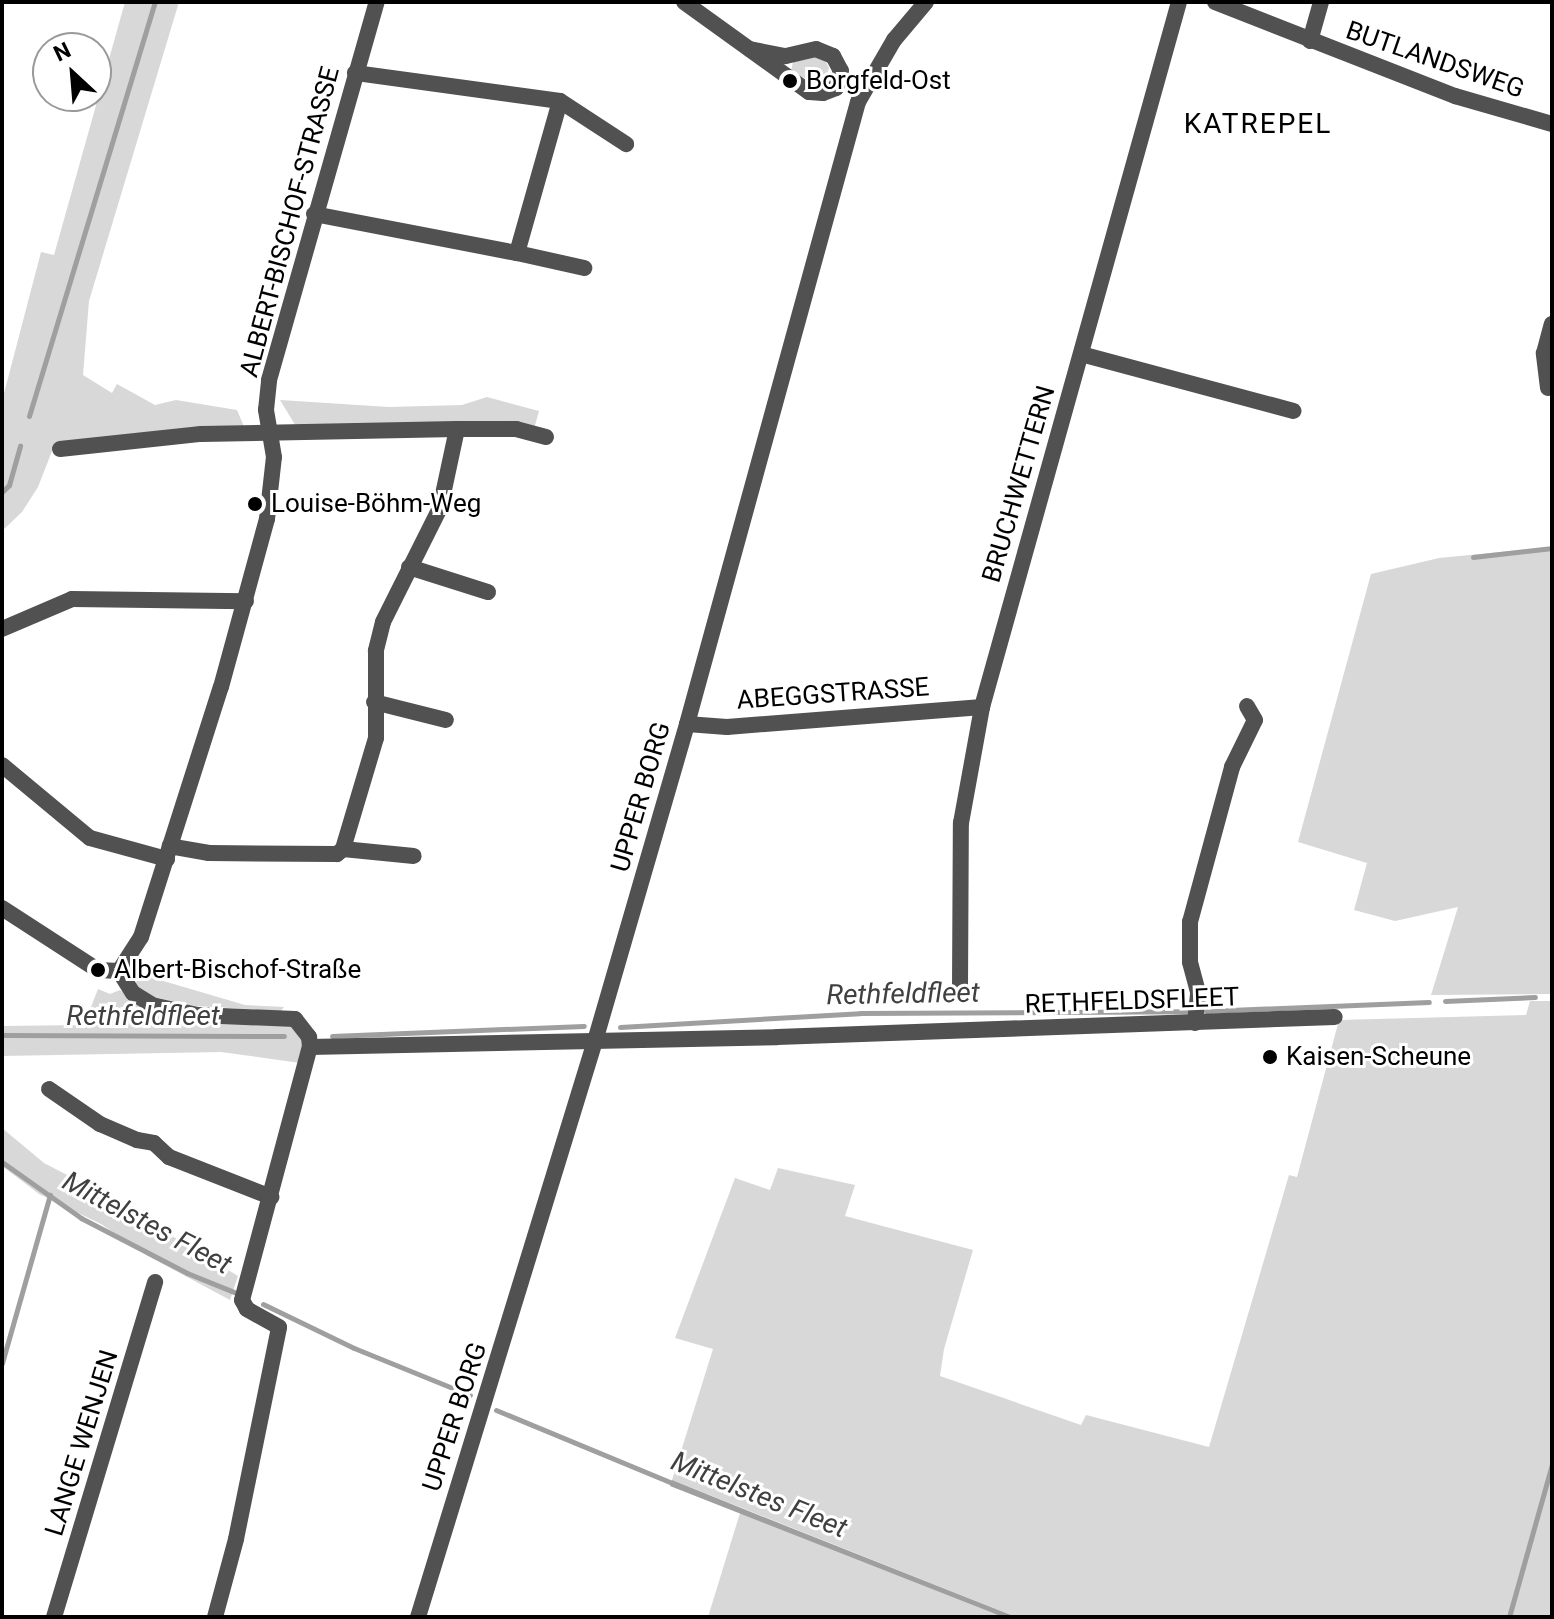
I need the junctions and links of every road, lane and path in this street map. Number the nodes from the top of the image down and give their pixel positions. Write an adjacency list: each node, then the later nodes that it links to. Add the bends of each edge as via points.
1 (377, 2): 9 (street, ALBERT-BISCHOF-STRASSE)
2 (684, 2): 8 (street)
3 (926, 2): 12 (street, UPPER BORG, via 894,40)
4 (1179, 2): 19 (street, BRUCHWETTERN)
5 (1215, 2): 7 (street, BUTLANDSWEG)
6 (1321, 2): 7 (street)
7 (1310, 41): 13 (street, BUTLANDSWEG, via 1455,96)
8 (750, 49): 10 (street, via 809,92); 10 (street, via 785,56 825,51 841,71)
9 (355, 73): 11 (street); 15 (street, ALBERT-BISCHOF-STRASSE)
10 (836, 88): 12 (street)
11 (560, 101): 14 (street); 16 (street)
12 (858, 102): 34 (street, UPPER BORG)
13 (1552, 124)
14 (626, 144)
15 (314, 214): 16 (street); 23 (street, ALBERT-BISCHOF-STRASSE, via 269,380 266,410)
16 (517, 253): 17 (street)
17 (584, 268)
18 (1552, 324): 20 (street, via 1544,353)
19 (1081, 354): 21 (street); 32 (street, BRUCHWETTERN)
20 (1548, 388)
21 (1294, 411)
22 (457, 429): 23 (street); 24 (street, via 516,429); 26 (street, via 440,508)
23 (271, 432): 25 (street, via 152,437); 28 (street, ALBERT-BISCHOF-STRASSE, via 273,482)
24 (546, 437)
25 (60, 449)
26 (409, 567): 27 (street); 30 (street, via 379,636)
27 (488, 592)
28 (246, 601): 29 (street, via 72,599); 37 (street, ALBERT-BISCHOF-STRASSE)
29 (2, 629)
30 (374, 702): 33 (street); 36 (street, via 376,738)
31 (1247, 706): 43 (street, via 1255,720 1232,767 1190,922 1190,962 1198,992)
32 (982, 707): 34 (street, ABEGGSTRASSE, via 727,727); 41 (street, BRUCHWETTERN, via 961,823)
33 (446, 720)
34 (687, 724): 44 (street, UPPER BORG)
35 (2, 765): 37 (street, via 90,838)
36 (343, 849): 37 (street, via 337,854); 38 (street)
37 (168, 853): 40 (street, ALBERT-BISCHOF-STRASSE, via 141,937)
38 (414, 856)
39 (2, 908): 40 (street, via 98,970)
40 (124, 966): 45 (street, via 133,993 152,1005 198,1015 295,1019)
41 (960, 988)
42 (1335, 1017): 43 (street, RETHFELDSFLEET)
43 (1195, 1023): 44 (street, RETHFELDSFLEET)
44 (595, 1041): 45 (street, RETHFELDSFLEET); 51 (street, UPPER BORG)
45 (310, 1047): 47 (street)
46 (49, 1089): 47 (street, via 100,1124)
47 (271, 1197): 50 (street, via 242,1300 247,1309 279,1327)
48 (155, 1282): 49 (street, LANGE WENJEN)
49 (54, 1617)
50 (215, 1617)
51 (418, 1617)

